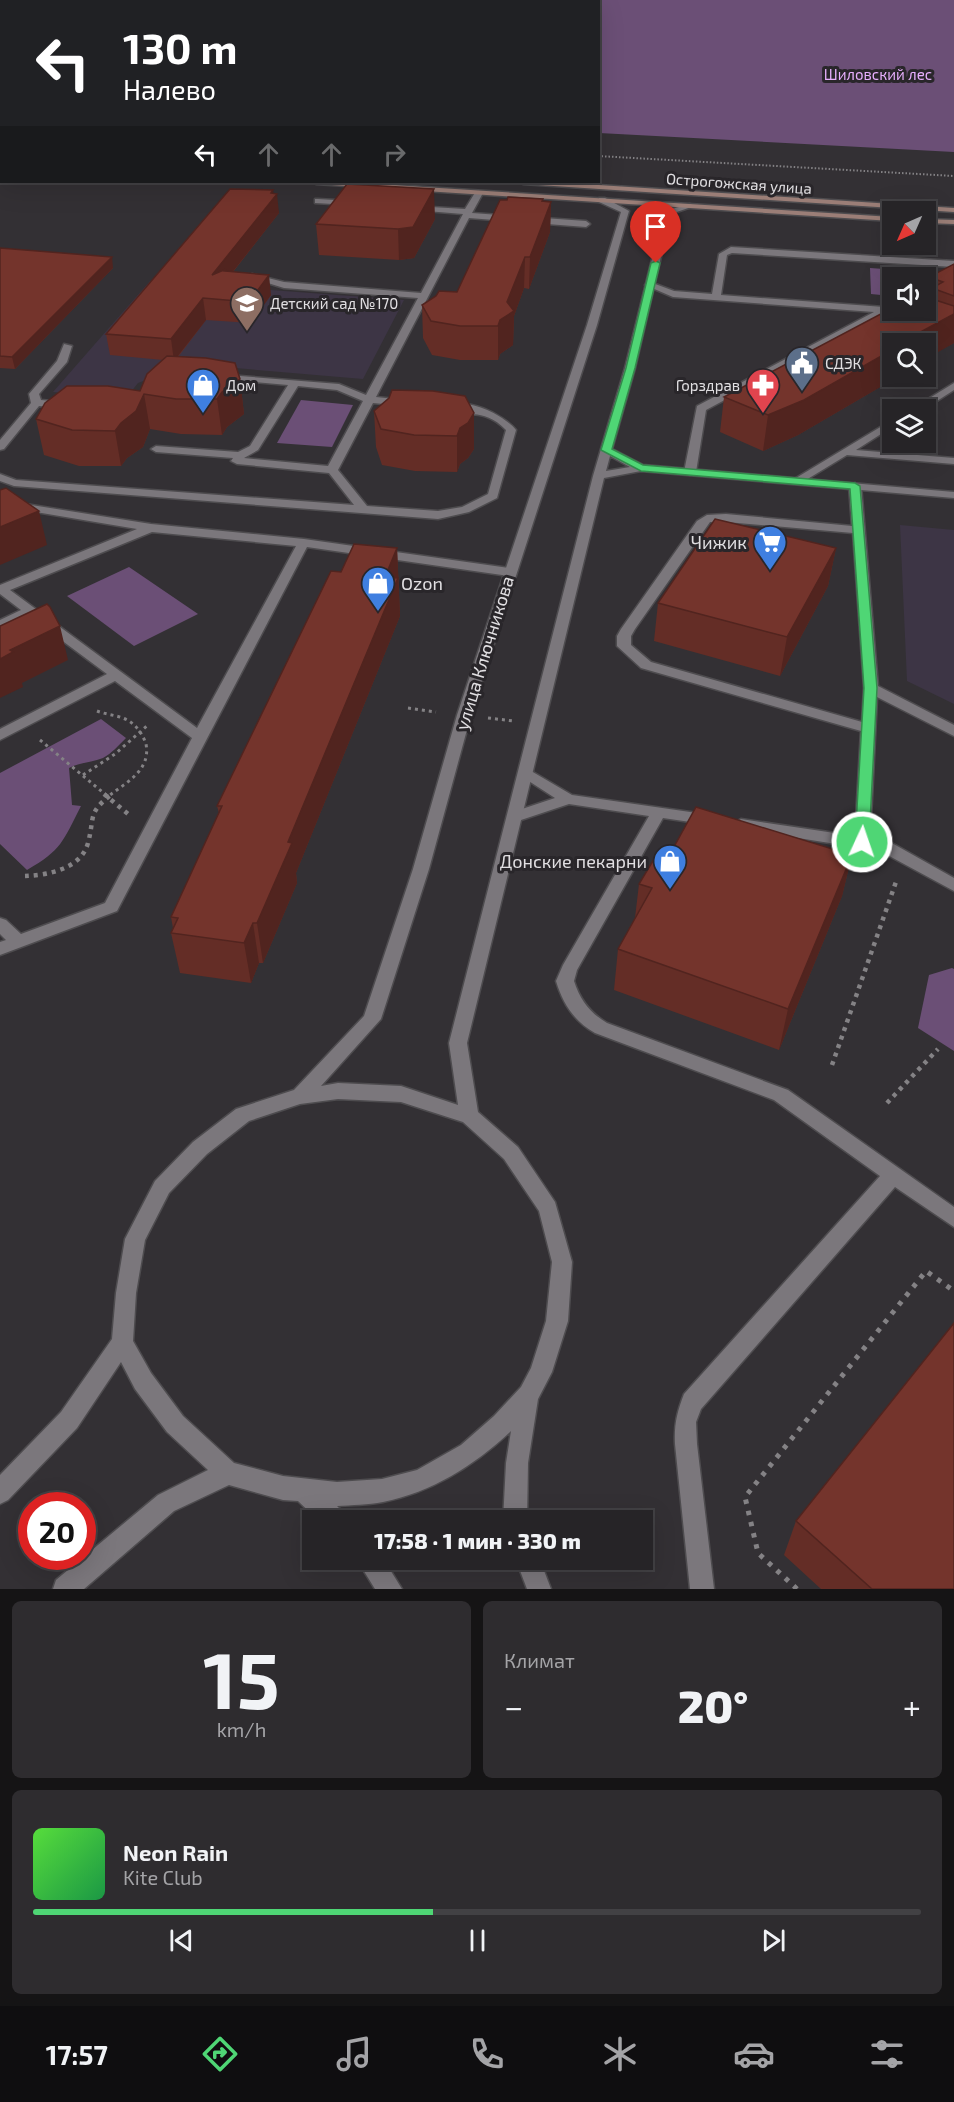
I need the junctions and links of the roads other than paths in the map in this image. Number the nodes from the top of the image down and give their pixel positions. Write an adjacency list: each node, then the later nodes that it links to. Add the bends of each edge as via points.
1 (331, 183): 3 (street)
2 (538, 183): 9 (street, Острогожская улица)
3 (478, 193): 4 (street); 10 (street)
4 (602, 200): 7 (street); 54 (street, улица Ключникова, via 625,211 592,325)
5 (318, 201): 6 (street)
6 (364, 204)
7 (690, 206): 11 (street); 17 (street, via 667,213)
8 (399, 207): 10 (street)
9 (954, 210)
10 (467, 214): 14 (street); 19 (street)
11 (882, 218)
12 (936, 221): 13 (street)
13 (954, 222)
14 (586, 224)
15 (954, 264): 20 (street, via 731,250 723,254)
16 (250, 276): 19 (street, via 284,285)
17 (650, 285): 18 (street); 21 (street)
18 (673, 294): 20 (street); 21 (street)
19 (424, 296): 28 (street)
20 (716, 297): 22 (street)
21 (646, 300): 37 (street)
22 (881, 311): 23 (street); 43 (street, via 701,408)
23 (912, 322)
24 (67, 346): 30 (street, via 62,362 34,394)
25 (205, 375): 26 (street)
26 (295, 383): 28 (street, via 339,387); 39 (street, via 254,448)
27 (954, 386): 29 (street)
28 (370, 399): 31 (street); 42 (street)
29 (933, 399)
30 (36, 403): 32 (street); 35 (street)
31 (414, 404)
32 (70, 406)
33 (437, 406): 50 (street, via 481,410 501,418 512,430 493,496 465,510 438,515)
34 (882, 429): 38 (street)
35 (0, 447)
36 (156, 449): 39 (street)
37 (606, 450): 41 (street); 44 (street)
38 (845, 452): 40 (street); 46 (street)
39 (240, 455): 42 (street, via 237,461)
40 (954, 461)
41 (641, 468): 43 (street); 44 (street)
42 (332, 470): 50 (street)
43 (690, 472): 46 (street)
44 (599, 476): 64 (street)
45 (0, 477): 50 (street, via 14,483)
46 (797, 481): 47 (street)
47 (855, 486): 48 (street); 52 (street)
48 (954, 495)
49 (0, 502): 51 (street)
50 (363, 509)
51 (151, 528): 53 (street); 55 (street)
52 (859, 530): 59 (street); 60 (street, via 707,519 628,629 624,646 646,666)
53 (304, 543): 54 (street); 63 (street)
54 (509, 572): 73 (street, улица Ключникова, via 372,1019)
55 (0, 590): 56 (street)
56 (30, 611): 57 (street); 58 (street)
57 (0, 624)
58 (116, 675): 62 (street); 63 (street)
59 (871, 688): 60 (street); 61 (street)
60 (868, 728): 68 (street)
61 (954, 731)
62 (0, 735)
63 (200, 737): 71 (street, via 111,907)
64 (526, 773): 65 (street); 67 (street)
65 (568, 799): 66 (street); 67 (street)
66 (659, 812): 68 (street); 75 (street, via 569,970 565,981 576,1008 601,1028 781,1095)
67 (515, 817): 74 (street, via 458,1043)
68 (862, 842): 69 (street, via 884,846)
69 (954, 885)
70 (0, 924): 71 (street)
71 (19, 942): 72 (street)
72 (0, 950)
73 (300, 1096): 74 (street, via 338,1091 401,1094); 77 (street, via 243,1115 200,1148 162,1186 135,1239)
74 (469, 1116): 78 (street, via 511,1153 548,1208 562,1262 557,1321 542,1372)
75 (894, 1175): 76 (street); 89 (street, via 692,1402 685,1422 686,1444)
76 (954, 1218)
77 (122, 1342): 79 (street, via 175,1424); 81 (street, via 69,1420)
78 (529, 1395): 80 (street, via 469,1454 421,1480 381,1491 337,1494); 83 (street, via 517,1462)
79 (228, 1473): 80 (street); 86 (street, via 166,1503)
80 (303, 1490): 82 (street)
81 (0, 1492)
82 (324, 1510)
83 (515, 1510)
84 (376, 1570): 87 (street)
85 (532, 1570): 88 (street)
86 (65, 1589)
87 (390, 1589)
88 (539, 1589)
89 (702, 1589)

